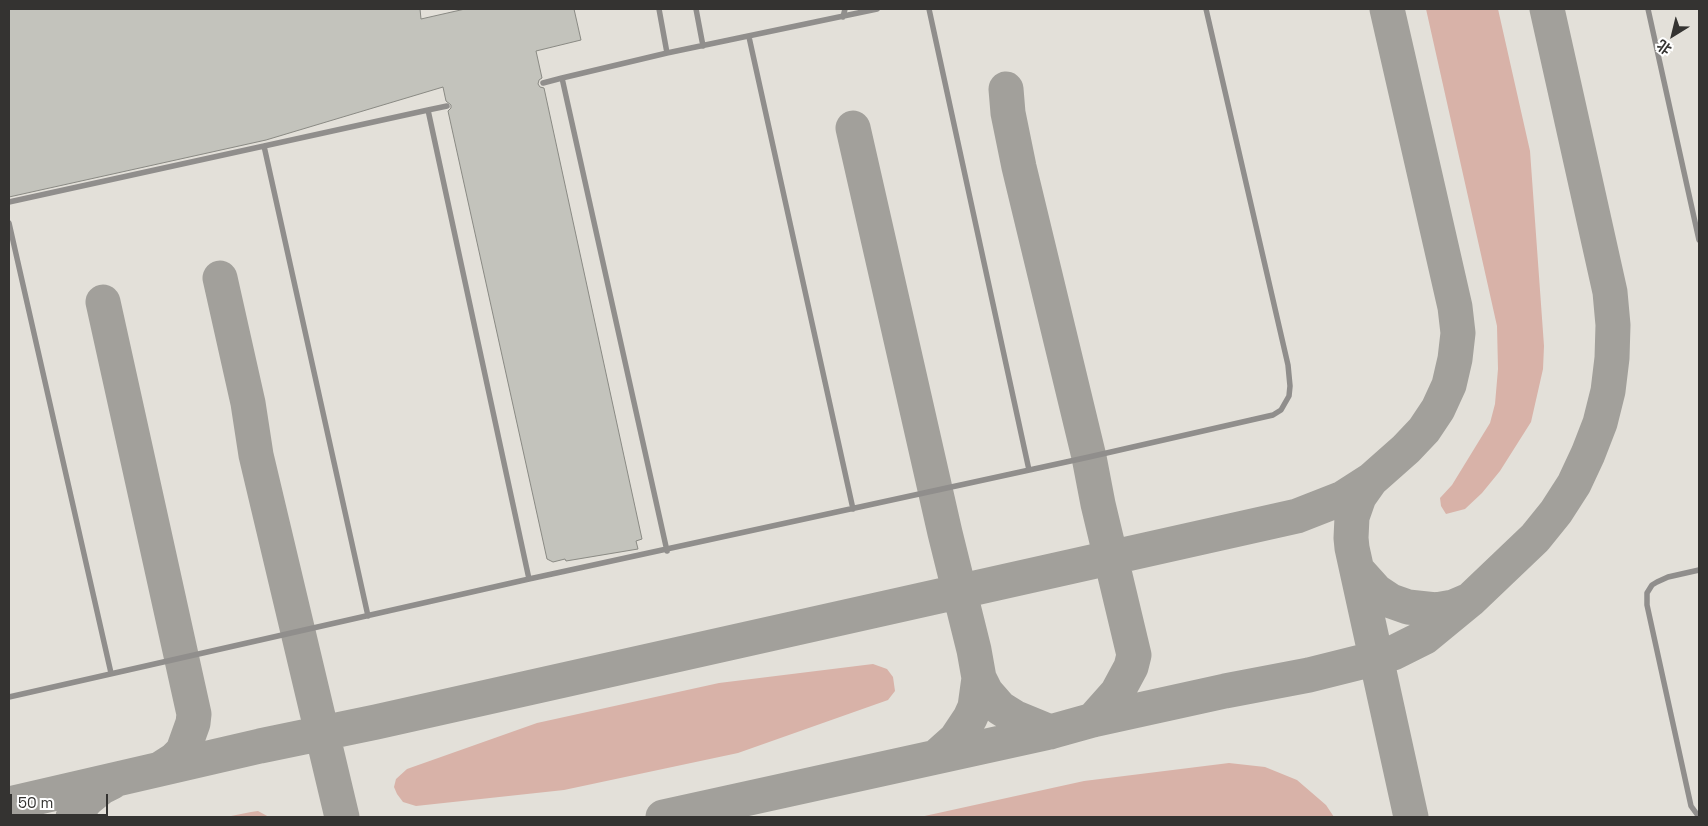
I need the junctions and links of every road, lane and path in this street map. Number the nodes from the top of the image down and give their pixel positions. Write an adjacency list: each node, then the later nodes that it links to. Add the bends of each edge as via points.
1 (659, 9): 11 (lane)
2 (696, 9): 10 (lane)
3 (845, 9): 8 (lane)
4 (877, 9): 8 (lane)
5 (929, 9): 20 (lane)
6 (1206, 9): 20 (lane, via 1288,366 1290,396 1281,410 1264,419)
7 (1648, 9): 19 (lane)
8 (843, 17): 9 (lane)
9 (749, 37): 10 (lane); 21 (lane)
10 (703, 46): 11 (lane)
11 (668, 53): 12 (lane)
12 (562, 78): 13 (lane); 22 (lane)
13 (543, 83)
14 (447, 106): 15 (lane)
15 (428, 110): 16 (lane); 24 (lane)
16 (264, 146): 17 (lane); 25 (lane)
17 (9, 202)
18 (9, 223): 26 (lane)
19 (1699, 240)
20 (1029, 470): 21 (lane)
21 (853, 509): 22 (lane)
22 (667, 550): 24 (lane)
23 (1699, 570): 28 (lane, via 1657,582 1647,593 1647,605 1691,806)
24 (529, 580): 25 (lane)
25 (368, 616): 26 (lane)
26 (111, 673): 27 (lane)
27 (9, 697)
28 (1699, 817)

